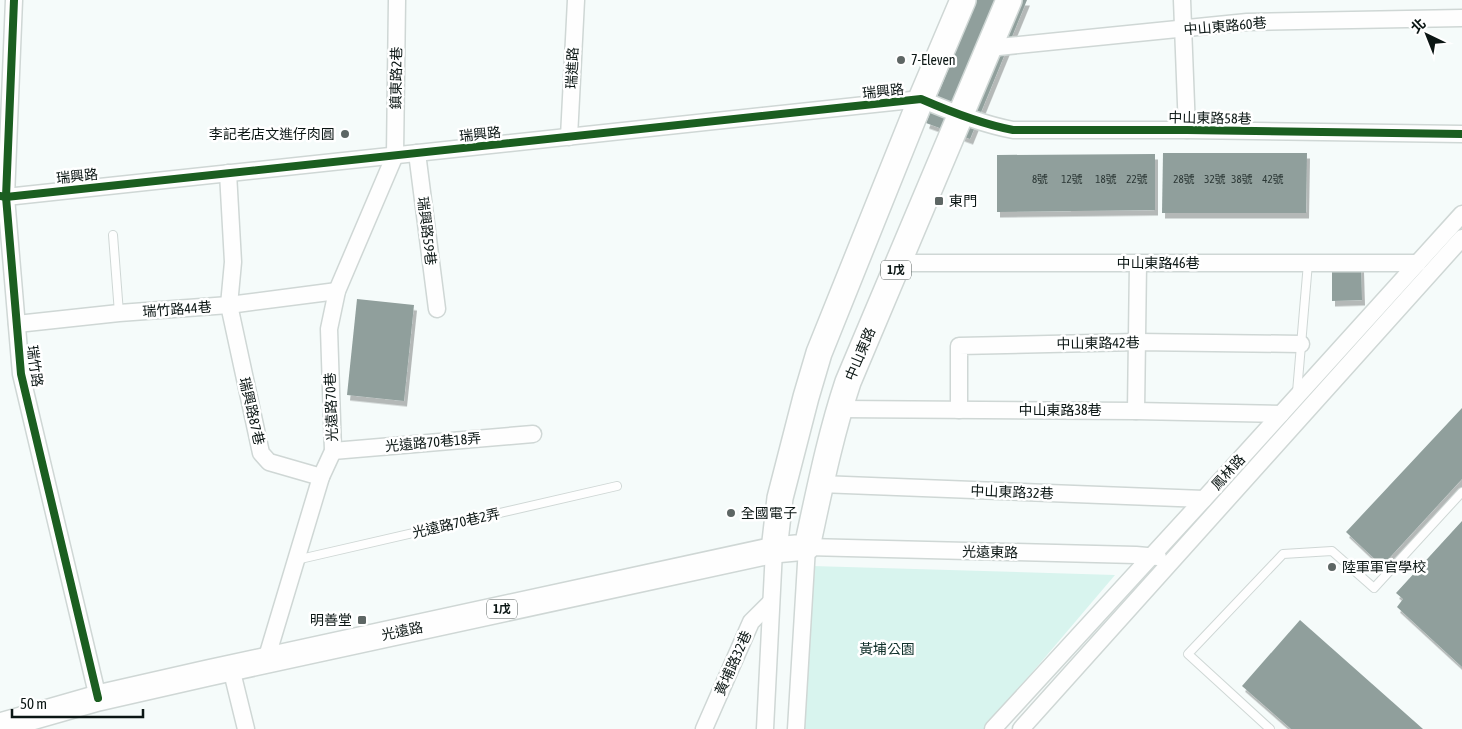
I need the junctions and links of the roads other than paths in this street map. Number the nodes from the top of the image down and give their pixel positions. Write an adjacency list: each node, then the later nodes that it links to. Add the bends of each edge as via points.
1 (14, 0): 18 (street, 瑞竹路)
2 (397, 0): 16 (street, 鎮東路2巷)
3 (576, 0): 14 (street, 瑞進路)
4 (963, 0): 10 (main road)
5 (1009, 0): 9 (main road, 中山東路 / 1戊)
6 (1182, 0): 8 (street)
7 (1462, 18): 8 (street, 中山東路60巷, via 1247,22)
8 (1183, 29): 9 (street, 中山東路60巷); 12 (street)
9 (989, 48): 11 (main road, 中山東路 / 1戊)
10 (921, 99): 11 (street, 瑞興路); 14 (street, 瑞興路); 46 (main road, via 819,353 780,498)
11 (959, 116): 12 (street, 中山東路58巷, via 1013,130); 22 (main road, 中山東路 / 1戊)
12 (1187, 130): 13 (street, 中山東路58巷)
13 (1462, 134)
14 (569, 137): 15 (street, 瑞興路)
15 (417, 153): 16 (street, 瑞興路); 28 (street, 瑞興路59巷)
16 (395, 155): 17 (street, 瑞興路); 26 (street, 光遠路70巷)
17 (228, 173): 18 (street, 瑞興路); 27 (street, 瑞興路87巷, via 233,262)
18 (3, 196): 30 (street, 瑞竹路)
19 (1462, 214): 25 (street, 鳳林路)
20 (112, 235): 29 (lane)
21 (1462, 238): 49 (street, 鳳林路)
22 (898, 263): 23 (street, 中山東路46巷); 34 (main road, 中山東路 / 1戊)
23 (1138, 263): 24 (street, 中山東路46巷); 31 (street)
24 (1308, 263): 25 (street, 中山東路46巷); 32 (lane)
25 (1418, 263): 33 (street, 鳳林路)
26 (337, 291): 27 (street, 瑞竹路44巷); 39 (street, 光遠路70巷, via 329,329)
27 (229, 305): 29 (street, 瑞竹路44巷); 40 (street, 瑞興路87巷, via 261,453 269,462)
28 (437, 309)
29 (119, 313): 30 (street, 瑞竹路44巷)
30 (17, 324): 53 (street, 瑞竹路, via 21,374)
31 (1137, 342): 32 (street, 中山東路42巷); 35 (street, 中山東路42巷, via 959,346); 36 (street)
32 (1301, 344): 33 (lane)
33 (1296, 397): 37 (street, 鳳林路)
34 (839, 409): 35 (street, 中山東路38巷); 41 (main road, 中山東路 / 1戊)
35 (959, 410): 36 (street, 中山東路38巷)
36 (1136, 411): 37 (street, 中山東路38巷)
37 (1282, 414): 44 (street, 鳳林路)
38 (533, 434): 39 (street, 光遠路70巷18弄)
39 (333, 451): 40 (street, 光遠路70巷)
40 (321, 477): 48 (street, 光遠路70巷)
41 (820, 484): 44 (street, 中山東路32巷); 45 (main road, 中山東路 / 1戊)
42 (617, 486): 48 (lane, 光遠路70巷2弄)
43 (1462, 492): 61 (lane, via 1374,588 1332,551 1283,554 1188,654)
44 (1204, 499): 47 (street, 鳳林路)
45 (807, 547): 46 (main road, 光遠路 / 1戊); 47 (street, 光遠東路); 58 (street, 中山東路)
46 (774, 550): 50 (street); 51 (main road, 光遠路 / 1戊)
47 (1152, 556): 49 (street, 光遠東路); 59 (street, 鳳林路)
48 (296, 560): 51 (street, 光遠路70巷)
49 (1173, 560): 60 (street, 鳳林路)
50 (770, 603): 56 (street, 黃埔路32巷, via 751,622); 57 (street)
51 (266, 660): 52 (main road, 光遠路 / 1戊)
52 (231, 668): 53 (main road, 光遠路 / 1戊); 55 (street)
53 (98, 698): 54 (main road, 光遠路 / 1戊)
54 (0, 726)
55 (246, 729)
56 (704, 729)
57 (765, 729)
58 (796, 729)
59 (993, 729)
60 (1021, 729)
61 (1270, 729)

